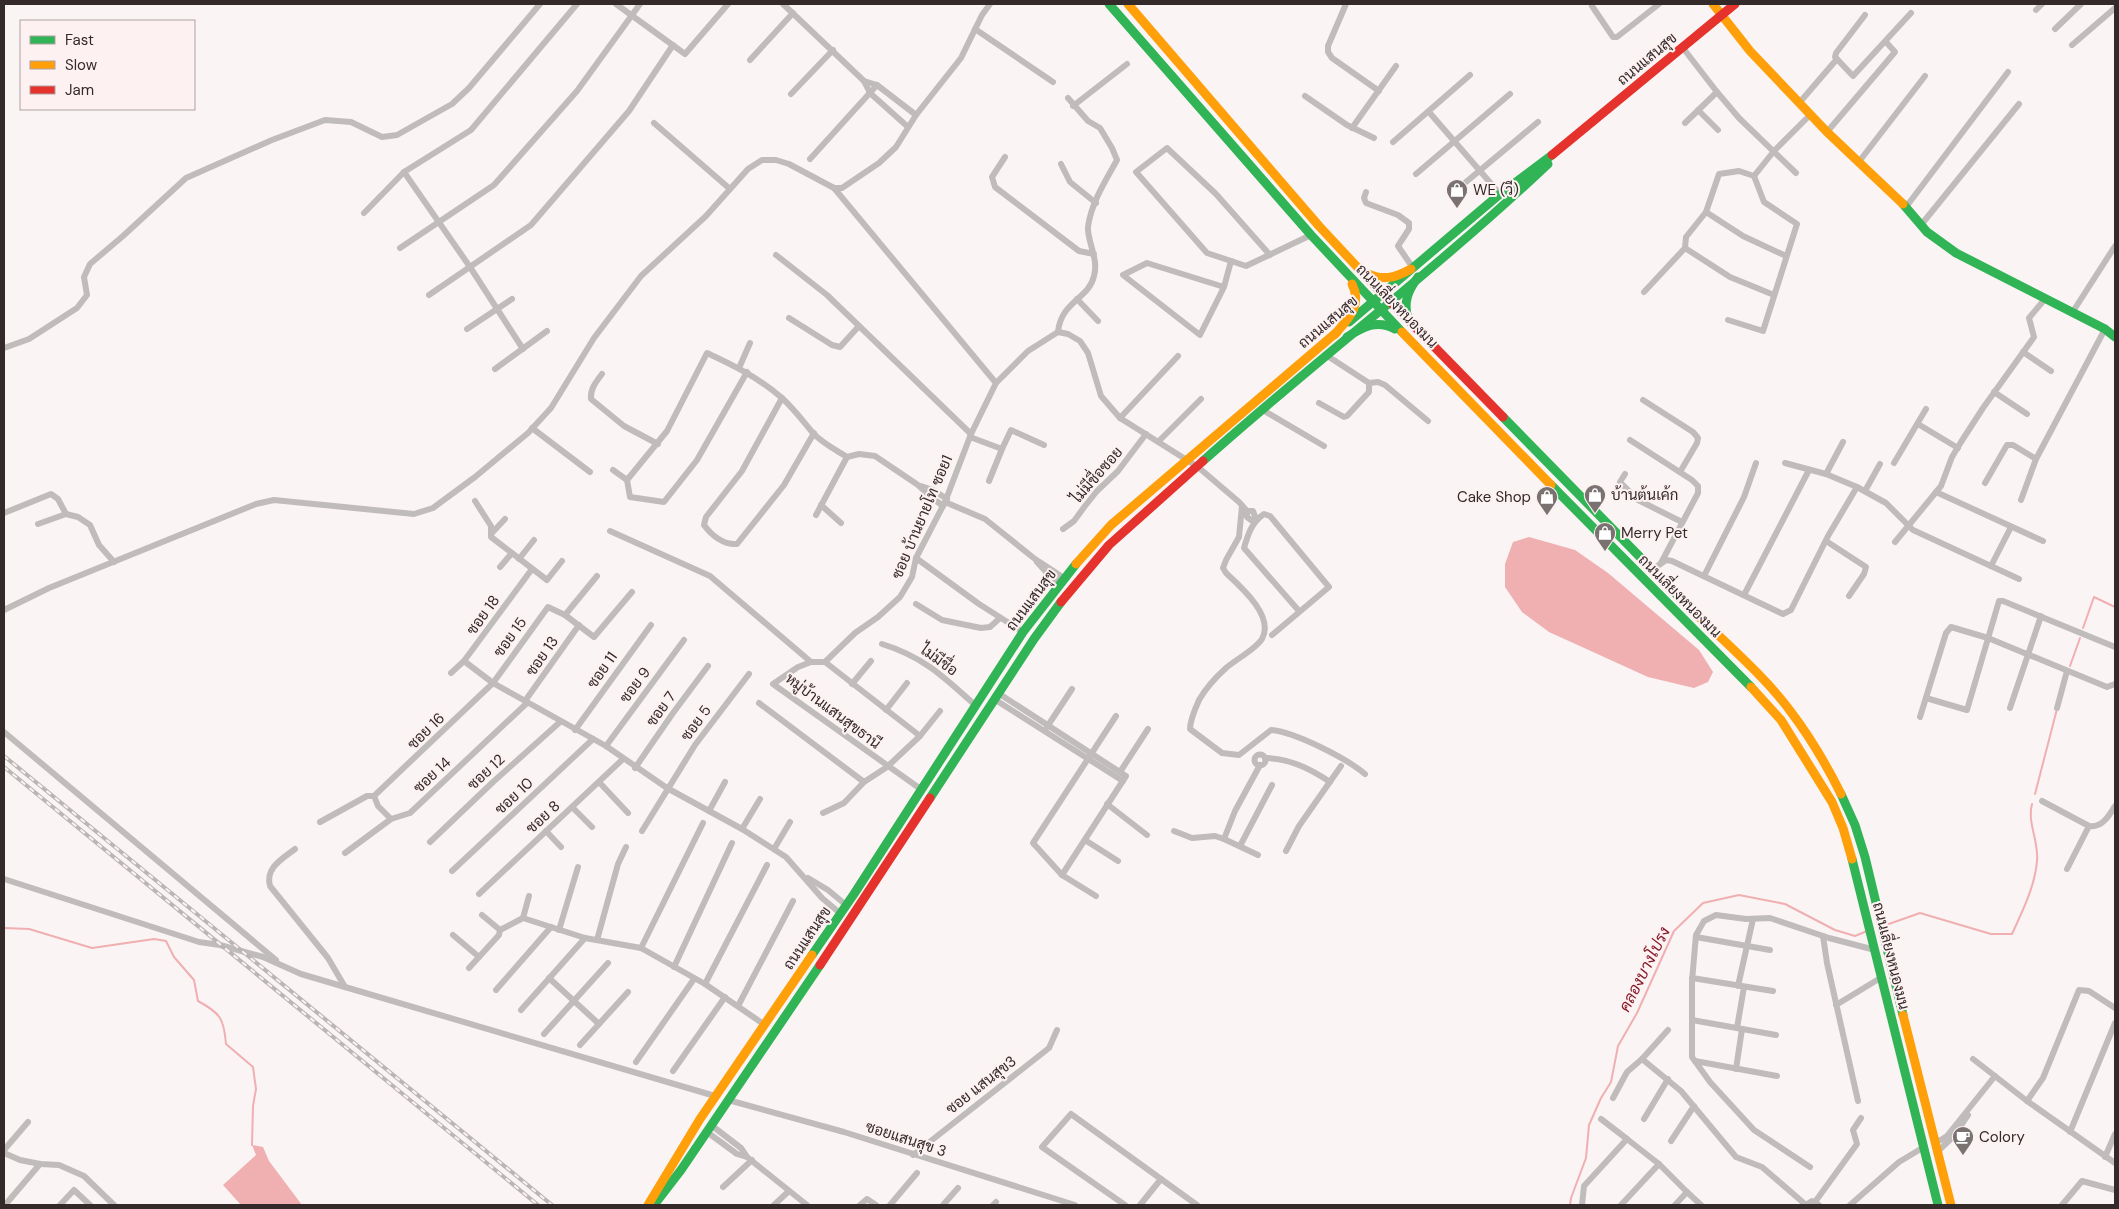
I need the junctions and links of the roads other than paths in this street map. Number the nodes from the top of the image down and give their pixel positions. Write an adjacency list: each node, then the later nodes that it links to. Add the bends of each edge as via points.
1 (540, 4): 130 (street, via 452,104 397,135 382,137 351,122 326,120 186,178 90,264 84,277 86,295 76,308 29,339)
2 (577, 4): 74 (street, via 471,130)
3 (616, 4): 21 (street)
4 (640, 4): 21 (street)
5 (728, 4): 29 (street, via 685,54)
6 (784, 4): 19 (street)
7 (990, 4): 25 (street)
8 (1109, 4): 27 (main road, ถนนเลี่ยงหนองมน)
9 (1128, 4): 24 (main road, ถนนเลี่ยงหนองมน)
10 (1346, 4): 43 (street, via 1328,52)
11 (1659, 4): 16 (street, via 1617,37 1613,37)
12 (1713, 4): 22 (main road)
13 (1735, 4): 22 (main road, ถนนแสนสุข)
14 (2042, 4): 18 (street)
15 (2081, 4): 26 (street)
16 (1592, 6)
17 (2115, 8): 30 (street)
18 (2036, 10)
19 (793, 13): 32 (street); 34 (street)
20 (1911, 13): 28 (street)
21 (632, 14): 29 (street); 87 (street, via 577,91 494,184)
22 (1721, 15): 31 (main road, ถนนแสนสุข); 50 (main road, via 1750,51)
23 (1865, 15): 33 (street, via 1836,53)
24 (1148, 26): 27 (main road); 98 (main road, ถนนเลี่ยงหนองมน)
25 (975, 29): 41 (street); 56 (street, via 961,58)
26 (2055, 29)
27 (1138, 36): 89 (main road, ถนนเลี่ยงหนองมน)
28 (1886, 42): 33 (street, via 1853,76); 63 (street, via 1895,52)
29 (673, 44): 99 (street, via 629,111 531,225)
30 (2072, 45)
31 (1683, 48): 44 (street); 64 (main road, ถนนแสนสุข)
32 (833, 50): 40 (street); 46 (street)
33 (1837, 59): 50 (street)
34 (750, 60)
35 (1127, 64): 52 (street)
36 (1396, 66): 43 (street)
37 (2008, 72): 84 (street)
38 (1470, 75): 54 (street)
39 (1925, 76): 71 (street)
40 (864, 81): 42 (street); 45 (street)
41 (1053, 82)
42 (877, 84): 45 (street); 56 (street)
43 (1379, 91): 61 (street)
44 (1717, 92): 53 (street); 68 (street)
45 (870, 93): 60 (street); 70 (street)
46 (791, 94)
47 (1510, 94): 66 (street)
48 (1305, 96): 61 (street)
49 (1068, 98): 52 (street)
50 (1800, 102): 55 (main road)
51 (2018, 104): 88 (street)
52 (1073, 106): 83 (street, via 1100,128 1117,160)
53 (1698, 110): 59 (street); 62 (street)
54 (1429, 112): 66 (street); 67 (street)
55 (1811, 114): 63 (main road); 68 (street)
56 (916, 115): 60 (street)
57 (1538, 122): 73 (street)
58 (654, 123): 79 (street)
59 (1685, 123)
60 (908, 127): 78 (street, via 896,147 879,162 842,188)
61 (1352, 128): 65 (street)
62 (1718, 130)
63 (1827, 132): 71 (main road)
64 (1577, 136): 82 (main road, ถนนแสนสุข); 102 (main road, ถนนแสนสุข, via 1508,202)
65 (1374, 138)
66 (1454, 141): 73 (street); 76 (street)
67 (1393, 142)
68 (1774, 151): 75 (street); 77 (street)
69 (1005, 157): 93 (street, via 992,178 995,187 1078,251)
70 (810, 159)
71 (1858, 163): 84 (main road)
72 (1062, 164): 83 (street, via 1070,182)
73 (1480, 170): 81 (street); 82 (street)
74 (404, 172): 86 (street); 87 (street)
75 (1796, 173)
76 (1416, 174)
77 (1754, 176): 85 (street, via 1738,171 1719,174); 96 (street, via 1764,202 1797,224)
78 (834, 188): 79 (street, via 790,164 762,160); 140 (street)
79 (730, 189): 153 (street, via 642,276 594,338 551,408)
80 (1366, 192): 100 (street, via 1366,203 1403,217 1409,223 1409,229 1398,246)
81 (1454, 192)
82 (1500, 194): 100 (main road, ถนนแสนสุข)
83 (1096, 203): 93 (street, via 1088,228)
84 (1906, 207): 88 (main road)
85 (1706, 212): 92 (street, via 1686,237); 96 (street, via 1743,236)
86 (364, 213)
87 (439, 222): 91 (street); 99 (street)
88 (1920, 225): 110 (main road, via 1956,253)
89 (1311, 235): 95 (street); 101 (main road, ถนนเลี่ยงหนองมน)
90 (2115, 246): 115 (street)
91 (400, 248)
92 (1685, 248): 104 (street); 107 (street, via 1730,276)
93 (1094, 254): 109 (street, via 1094,276)
94 (776, 255): 120 (street, via 827,295)
95 (1270, 255): 97 (street, via 1246,266); 97 (street, via 1216,194 1167,148 1136,172 1207,253)
96 (1786, 256): 107 (street)
97 (1231, 261): 103 (street)
98 (1351, 261): 100 (main road, via 1368,274 1382,279 1398,277); 105 (main road, ถนนเลี่ยงหนองมน)
99 (470, 267): 106 (street); 113 (street)
100 (1412, 268): 105 (main road, ถนนแสนสุข)
101 (1343, 269): 111 (main road, ถนนเลี่ยงหนองมน); 125 (main road, via 1356,290 1358,301 1352,314)
102 (1418, 278): 112 (main road, ถนนแสนสุข); 119 (main road, via 1404,301)
103 (1224, 287): 103 (street, via 1200,334 1123,275 1147,263)
104 (1644, 292)
105 (1382, 294): 111 (main road, ถนนแสนสุข); 112 (main road, ถนนเลี่ยงหนองมน)
106 (429, 295)
107 (1774, 295): 118 (street, via 1763,331)
108 (512, 299): 113 (street)
109 (1077, 299): 117 (street); 124 (street, via 1060,320)
110 (2045, 299): 115 (main road); 132 (street, via 2028,318 2034,337)
111 (1373, 302): 114 (main road, ถนนเลี่ยงหนองมน); 125 (main road, ถนนแสนสุข)
112 (1389, 302): 114 (main road, ถนนแสนสุข); 119 (main road, ถนนเลี่ยงหนองมน)
113 (498, 308): 121 (street); 131 (street)
114 (1380, 310): 126 (main road, ถนนแสนสุข); 127 (main road, ถนนเลี่ยงหนองมน)
115 (2072, 313): 122 (main road)
116 (789, 318): 120 (street, via 840,347)
117 (1098, 320)
118 (1728, 320)
119 (1410, 323): 216 (main road, ถนนเลี่ยงหนองมน)
120 (859, 326): 156 (street)
121 (467, 329)
122 (2104, 329): 128 (main road); 167 (street)
123 (547, 331): 131 (street)
124 (1058, 332): 140 (street, ซอย บ้านยายโท ซอย1, via 1028,351); 150 (street, via 1080,341 1088,353 1101,396)
125 (1334, 335): 166 (main road, ถนนแสนสุข)
126 (1347, 337): 127 (main road, via 1380,322); 133 (main road, ถนนแสนสุข)
127 (1407, 337): 354 (main road, ถนนเลี่ยงหนองมน, via 1781,720 1832,802 1843,828)
128 (2115, 337)
129 (750, 343): 135 (street)
130 (4, 348)
131 (523, 349): 136 (street)
132 (2023, 352): 137 (street); 142 (street)
133 (1326, 355): 141 (street); 147 (main road, ถนนแสนสุข)
134 (1178, 356): 150 (street)
135 (739, 368): 138 (street); 160 (street, via 707,353)
136 (495, 369)
137 (2051, 371)
138 (747, 372): 143 (street); 179 (street, via 697,460 664,502 630,497)
139 (602, 374): 160 (street, via 590,394 591,400 624,426)
140 (996, 383): 156 (street, ซอย บ้านยายโท ซอย1)
141 (1369, 383): 146 (street, via 1369,392 1347,416); 151 (street, via 1385,385)
142 (1994, 392): 149 (street); 163 (street)
143 (782, 398): 154 (street); 154 (street, via 742,471 706,517 704,525 710,532 728,545 737,544 784,485)
144 (1201, 399): 158 (street)
145 (1643, 400): 176 (street, via 1698,438)
146 (1319, 403)
147 (1261, 410): 162 (street); 172 (main road, ถนนแสนสุข)
148 (1926, 410): 152 (street)
149 (2027, 414)
150 (1120, 418): 155 (street)
151 (1428, 421)
152 (1918, 424): 163 (street); 170 (street)
153 (532, 428): 175 (street); 210 (street, via 475,478 433,508 414,514 274,500 256,504)
154 (814, 433): 165 (street)
155 (1146, 434): 158 (street); 200 (street, ไม่มีชื่อซอย, via 1118,471)
156 (970, 436): 164 (street); 187 (street, ซอย บ้านยายโท ซอย1)
157 (1630, 440): 176 (street)
158 (1159, 441): 166 (street)
159 (1843, 442): 178 (street)
160 (658, 444): 179 (street)
161 (1044, 445): 164 (street, via 1011,430)
162 (1324, 446)
163 (1958, 448): 184 (street)
164 (1002, 449): 180 (street)
165 (847, 457): 187 (street, via 859,454 875,456 933,490); 188 (street)
166 (1188, 459): 172 (street); 219 (main road, ถนนแสนสุข, via 1111,525)
167 (2036, 459): 181 (street, via 2013,445 2007,445); 185 (street)
168 (1756, 463): 218 (street, via 1744,497)
169 (1785, 463): 174 (street)
170 (1894, 463)
171 (1880, 464): 183 (street)
172 (1198, 467): 189 (street); 252 (main road, ถนนแสนสุข, via 1109,545 1069,591)
173 (613, 470): 179 (street)
174 (1809, 470): 178 (street); 222 (street)
175 (590, 472)
176 (1680, 472): 195 (street, via 1699,489)
177 (1625, 474): 195 (street, via 1620,482 1638,500)
178 (1826, 474): 182 (street)
179 (627, 480)
180 (988, 481)
181 (1985, 483)
182 (1858, 487): 183 (street); 204 (street)
183 (1865, 491): 198 (street, via 1886,503)
184 (1936, 492): 198 (street); 199 (street)
185 (2021, 500)
186 (475, 501): 202 (street, via 491,526)
187 (945, 502): 208 (street, ซอย บ้านยายโท ซอย1); 219 (street, via 985,520 1047,573)
188 (821, 505): 192 (street); 196 (street)
189 (1244, 509): 194 (street, via 1253,511); 274 (street, via 1239,537 1223,568 1258,609 1264,622 1264,632 1262,640 1226,668 1205,691 1190,729 1222,753 1239,755)
190 (4, 513): 191 (street, via 51,494 58,499)
191 (66, 514): 197 (street); 210 (street, via 86,521 98,545)
192 (816, 516)
193 (505, 519): 202 (street)
194 (1256, 520): 226 (street, via 1244,548); 226 (street, via 1264,514 1270,516 1329,587)
195 (1682, 522): 212 (street)
196 (841, 523)
197 (38, 524)
198 (1907, 526): 205 (street); 213 (street)
199 (2011, 527): 206 (street); 213 (street)
200 (1063, 529)
201 (610, 531): 241 (street, via 710,576)
202 (491, 534): 207 (street)
203 (534, 540): 209 (street)
204 (1826, 541): 222 (street, via 1791,610 1783,614); 223 (street, via 1866,567)
205 (1895, 542)
206 (2043, 542)
207 (512, 553): 209 (street); 214 (street)
208 (916, 558): 229 (street); 242 (street, ซอย บ้านยายโท ซอย1, via 912,577 900,597)
209 (519, 559): 215 (street)
210 (114, 562): 225 (street)
211 (562, 562): 215 (street, via 547,580)
212 (1661, 564): 216 (street); 218 (street, via 1666,560 1672,561)
213 (1991, 566): 220 (street)
214 (500, 567)
215 (532, 569): 239 (street, ซอย 18)
216 (1652, 570): 415 (main road, ถนนเลี่ยงหนองมน, via 1791,711 1846,804 1877,906)
217 (597, 576): 227 (street)
218 (1704, 576): 222 (street)
219 (1062, 580): 232 (main road, ถนนแสนสุข)
220 (2019, 580)
221 (632, 592): 230 (street, via 594,636)
222 (1744, 595)
223 (1849, 596)
224 (916, 604): 229 (street, via 942,620 981,628 990,627)
225 (4, 610)
226 (1299, 612): 233 (street)
227 (565, 615): 230 (street); 247 (street, ซอย 15, via 548,607)
228 (2040, 616): 234 (street, via 1999,601); 237 (street); 238 (street)
229 (1000, 618): 232 (street)
230 (579, 625): 255 (street, ซอย 13)
231 (651, 625): 269 (street, ซอย 11)
232 (1023, 632): 257 (main road, ถนนแสนสุข)
233 (1272, 635)
234 (1988, 638): 238 (street); 253 (street, via 1954,626 1949,628); 253 (street, via 1967,710)
235 (684, 640): 273 (street, ซอย 9)
236 (882, 644): 257 (street, ไม่มีชื่อ, via 918,658)
237 (2115, 647)
238 (2028, 655): 244 (street); 259 (street)
239 (464, 661): 245 (street, ซอย 18); 247 (street)
240 (871, 661): 249 (street)
241 (811, 662): 242 (street); 281 (street, หมู่บ้านแสนสุขธานี, via 774,684)
242 (824, 662): 249 (street)
243 (708, 666): 282 (street, ซอย 7)
244 (2067, 671): 250 (street, via 2107,687); 260 (street)
245 (451, 673)
246 (749, 674): 293 (street, ซอย 5)
247 (493, 683): 255 (street); 295 (street, ซอย 16)
248 (907, 683): 261 (street)
249 (852, 684): 261 (street)
250 (2115, 684)
251 (1072, 689): 267 (street)
252 (996, 696): 254 (street); 258 (street); 292 (main road, ถนนแสนสุข)
253 (1926, 698): 265 (street)
254 (1008, 699): 258 (street); 262 (street)
255 (526, 702): 266 (street); 306 (street, ซอย 14, via 410,813)
256 (759, 703): 289 (street)
257 (976, 706): 285 (main road, ถนนแสนสุข)
258 (1004, 706): 262 (street)
259 (2010, 708)
260 (2057, 708)
261 (886, 710): 271 (street)
262 (1019, 710): 267 (street)
263 (940, 711): 271 (street, หมู่บ้านแสนสุขธานี)
264 (1116, 716): 275 (street)
265 (1920, 717)
266 (560, 722): 269 (street); 319 (street, ซอย 12)
267 (1046, 728): 275 (street)
268 (1148, 729): 283 (street)
269 (575, 730): 272 (street)
270 (4, 732): 360 (street)
271 (920, 736): 281 (street, หมู่บ้านแสนสุขธานี)
272 (593, 739): 273 (street); 333 (street, ซอย 10)
273 (606, 746): 278 (street)
274 (1250, 747): 276 (street); 284 (street, via 1271,730 1280,730 1318,746)
275 (1090, 756): 283 (street); 286 (street); 334 (street, via 1033,843)
276 (1257, 756): 277 (street); 279 (street, via 1255,761)
277 (1265, 758): 279 (street); 290 (street, via 1293,762)
278 (624, 759): 282 (street); 287 (street, ซอย 8)
279 (1260, 765): 317 (street)
280 (1341, 766): 290 (street)
281 (887, 767): 289 (street, หมู่บ้านแสนสุขธานี); 294 (street, หมู่บ้านแสนสุขธานี)
282 (635, 768): 293 (street)
283 (1120, 772): 286 (street, via 1126,776)
284 (1366, 774)
285 (929, 779): 292 (main road, via 931,786); 294 (main road, ถนนแสนสุข)
286 (1122, 781): 300 (street)
287 (599, 782): 301 (street, ซอย 8); 305 (street)
288 (725, 782): 302 (street)
289 (864, 782): 304 (street, หมู่บ้านแสนสุขธานี, via 844,803)
290 (1330, 782): 326 (street)
291 (1272, 785): 321 (street)
292 (938, 787): 299 (main road, ถนนแสนสุข)
293 (667, 788): 302 (street); 314 (street, ซอย 5)
294 (922, 790): 297 (main road, ถนนแสนสุข)
295 (374, 796): 306 (street, via 378,806); 307 (street, ซอย 16, via 366,796)
296 (760, 799): 312 (street)
297 (916, 800): 299 (main road, via 920,796 925,797); 341 (main road, ถนนแสนสุข)
298 (2042, 801): 310 (street)
299 (927, 804): 400 (main road, ถนนแสนสุข)
300 (1108, 804): 316 (street); 318 (street)
301 (572, 807): 311 (street); 313 (street, ซอย 8)
302 (709, 811): 312 (street)
303 (2114, 811): 310 (street, via 2100,824)
304 (824, 813)
305 (628, 814)
306 (391, 819): 327 (street, ซอย 14)
307 (320, 822)
308 (790, 822): 325 (street)
309 (702, 823): 356 (street)
310 (2089, 826): 332 (street)
311 (592, 827)
312 (742, 829): 325 (street)
313 (546, 831): 322 (street); 337 (street, ซอย 8)
314 (642, 831)
315 (1174, 831): 317 (street, via 1192,838 1215,836)
316 (1147, 836)
317 (1224, 839): 321 (street)
318 (1084, 840): 329 (street); 334 (street)
319 (430, 842)
320 (732, 843): 361 (street)
321 (1240, 846): 328 (street)
322 (561, 847)
323 (626, 847): 353 (street, via 618,864)
324 (295, 849): 369 (street, via 270,871 270,886 328,958)
325 (774, 850): 335 (street, via 786,857)
326 (1286, 851)
327 (345, 853)
328 (1258, 854)
329 (1118, 861)
330 (767, 865): 367 (street)
331 (578, 867): 348 (street)
332 (2067, 868)
333 (452, 872)
334 (1062, 875): 339 (street)
335 (804, 876): 341 (street); 342 (street)
336 (4, 879): 360 (street, via 199,942)
337 (479, 894)
338 (529, 896): 344 (street)
339 (1096, 896)
340 (792, 901): 376 (street)
341 (846, 905): 342 (main road, ถนนแสนสุข)
342 (841, 914): 382 (main road, ถนนแสนสุข)
343 (482, 915): 347 (street)
344 (523, 918): 346 (street); 347 (street)
345 (1753, 918): 350 (street, via 1778,920); 351 (street, via 1710,916); 355 (street)
346 (551, 927): 348 (street); 370 (street)
347 (500, 930): 358 (street)
348 (559, 930): 352 (street)
349 (453, 935): 358 (street)
350 (1823, 936): 354 (street); 375 (street)
351 (1696, 937): 355 (street); 365 (street)
352 (585, 938): 353 (street); 364 (street)
353 (597, 940): 356 (street)
354 (1874, 945): 363 (main road, ถนนเลี่ยงหนองมน)
355 (1746, 946): 357 (street); 368 (street)
356 (641, 948): 361 (street)
357 (1770, 950)
358 (479, 956): 362 (street)
359 (608, 963): 374 (street)
360 (281, 964): 369 (street, via 301,974)
361 (674, 967): 366 (street)
362 (469, 968)
363 (1882, 977): 375 (street); 416 (main road, ถนนเลี่ยงหนองมน)
364 (549, 978): 374 (street); 378 (street)
365 (1692, 978): 368 (street); 379 (street)
366 (694, 979): 367 (street); 392 (street)
367 (705, 984): 373 (street)
368 (1741, 986): 371 (street); 383 (street)
369 (345, 987): 398 (street)
370 (496, 990)
371 (1773, 991)
372 (628, 992): 381 (street)
373 (725, 997): 376 (street); 394 (street)
374 (574, 1001): 381 (street); 386 (street)
375 (1836, 1005): 402 (street)
376 (738, 1006): 382 (street)
377 (2115, 1008): 401 (street, via 2089,991 2079,990 2043,1078)
378 (521, 1010)
379 (1692, 1020): 383 (street); 391 (street)
380 (2115, 1023): 411 (street)
381 (600, 1024): 388 (street)
382 (765, 1025): 398 (main road, ถนนแสนสุข)
383 (1739, 1028): 387 (street); 393 (street)
384 (1057, 1030): 419 (street, ซอย แสนสุข3, via 1049,1048)
385 (1668, 1030): 390 (street)
386 (544, 1034)
387 (1776, 1035)
388 (580, 1045)
389 (1973, 1058): 396 (street)
390 (1642, 1059): 397 (street); 399 (street, via 1627,1072)
391 (1694, 1061): 393 (street); 425 (street, via 1754,1130)
392 (636, 1062)
393 (1736, 1069): 395 (street)
394 (673, 1071)
395 (1777, 1076)
396 (1995, 1076): 401 (street); 403 (street)
397 (1668, 1080): 404 (street); 408 (street)
398 (715, 1096): 406 (main road, ถนนแสนสุข)
399 (1613, 1098)
400 (728, 1100): 410 (main road, ถนนแสนสุข); 419 (street, ซอยแสนสุข 3)
401 (2027, 1100): 411 (street)
402 (1858, 1101)
403 (1974, 1105): 415 (street, via 1947,1136); 418 (street, via 1953,1137)
404 (1694, 1106): 414 (street); 454 (street, via 1736,1157 1762,1168)
405 (1861, 1118): 433 (street, via 1853,1130 1857,1144)
406 (700, 1119): 410 (main road); 438 (main road, ถนนแสนสุข)
407 (1601, 1119): 413 (street)
408 (1644, 1120)
409 (28, 1122): 417 (street)
410 (709, 1128): 420 (street, via 741,1148); 439 (main road, ถนนแสนสุข)
411 (2070, 1132): 421 (street)
412 (2115, 1134): 421 (street)
413 (1628, 1139): 423 (street); 450 (street, via 1584,1186)
414 (1671, 1141)
415 (1934, 1141): 418 (main road, ถนนเลี่ยงหนองมน)
416 (1924, 1147): 455 (street, via 1898,1162); 456 (main road, ถนนเลี่ยงหนองมน)
417 (4, 1152): 422 (street, via 20,1160)
418 (1937, 1152): 457 (main road, ถนนเลี่ยงหนองมน)
419 (913, 1155): 446 (street, ซอยแสนสุข 3)
420 (749, 1158): 428 (street); 431 (street)
421 (2105, 1158): 424 (street)
422 (40, 1164): 434 (street); 437 (street, via 59,1164 84,1176)
423 (1659, 1164): 432 (street); 451 (street)
424 (2115, 1164)
425 (1810, 1167)
426 (917, 1172): 444 (street)
427 (1161, 1179): 447 (street, via 1071,1114 1042,1147); 448 (street); 449 (street)
428 (723, 1187)
429 (958, 1188): 445 (street)
430 (2115, 1190): 458 (street, via 2082,1181)
431 (789, 1191): 440 (street); 441 (street)
432 (1687, 1192): 452 (street); 453 (street)
433 (1817, 1203): 454 (street)
434 (5, 1205)
435 (60, 1205): 436 (street, via 74,1190)
436 (90, 1205)
437 (114, 1205)
438 (648, 1205)
439 (654, 1205)
440 (774, 1205)
441 (807, 1205)
442 (860, 1205): 443 (street, via 866,1199)
443 (876, 1205)
444 (890, 1205)
445 (943, 1205)
446 (1075, 1205)
447 (1125, 1205)
448 (1140, 1205)
449 (1197, 1205)
450 (1582, 1205)
451 (1621, 1205)
452 (1675, 1205)
453 (1701, 1205)
454 (1806, 1205)
455 (1850, 1205)
456 (1938, 1205)
457 (1951, 1205)
458 (2062, 1205)

